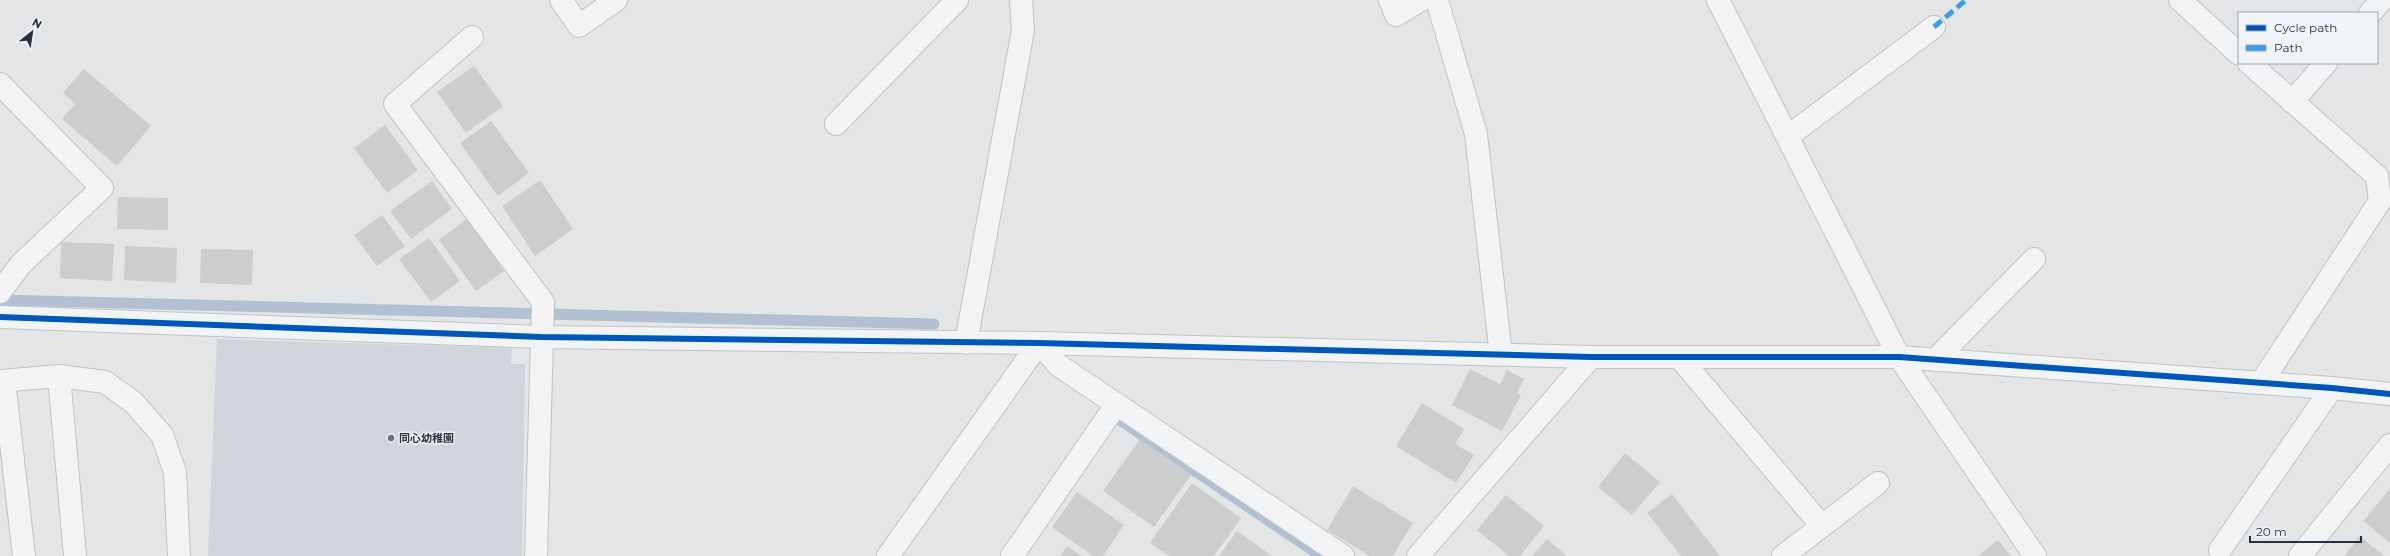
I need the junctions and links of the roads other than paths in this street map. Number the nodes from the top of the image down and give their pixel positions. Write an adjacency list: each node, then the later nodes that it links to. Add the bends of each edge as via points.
1 (561, 0): 2 (street, via 579,26)
2 (616, 0)
3 (957, 0): 19 (street)
4 (1021, 0): 25 (street, via 1023,30)
5 (1390, 0): 6 (street, via 1396,15)
6 (1421, 0)
7 (1437, 0): 27 (street, via 1476,134)
8 (1718, 0): 20 (street)
9 (2180, 0): 14 (street)
10 (2382, 0): 11 (street)
11 (2371, 12)
12 (1934, 27): 20 (street)
13 (472, 37): 24 (street, via 395,104 543,302)
14 (2238, 53)
15 (2250, 64): 18 (street)
16 (2325, 64): 18 (street)
17 (0, 84): 22 (street, via 102,188 21,264)
18 (2292, 102): 34 (street, via 2377,176 2380,201)
19 (836, 124)
20 (1787, 136): 30 (street)
21 (2034, 259): 31 (street)
22 (0, 292)
23 (0, 318): 24 (street)
24 (542, 323): 25 (street); 45 (street)
25 (966, 343): 26 (street)
26 (1039, 343): 27 (street); 37 (street, via 1058,365); 46 (street)
27 (1501, 355): 28 (street)
28 (1591, 357): 29 (street); 49 (street)
29 (1679, 358): 30 (street); 40 (street)
30 (1899, 358): 31 (street); 51 (street)
31 (1936, 360): 34 (street)
32 (60, 376): 33 (street); 43 (street); 44 (street, via 105,382 134,403 162,435 175,472)
33 (2, 381): 42 (street)
34 (2261, 383): 35 (street)
35 (2332, 388): 36 (street); 41 (street)
36 (2390, 394)
37 (1112, 412): 47 (street); 48 (street)
38 (2390, 445): 52 (street)
39 (1878, 483): 40 (street)
40 (1822, 526): 50 (street)
41 (2220, 550)
42 (24, 556)
43 (75, 556)
44 (179, 556)
45 (536, 556)
46 (888, 556)
47 (1012, 556)
48 (1344, 556)
49 (1418, 556)
50 (1783, 556)
51 (2036, 556)
52 (2300, 556)

